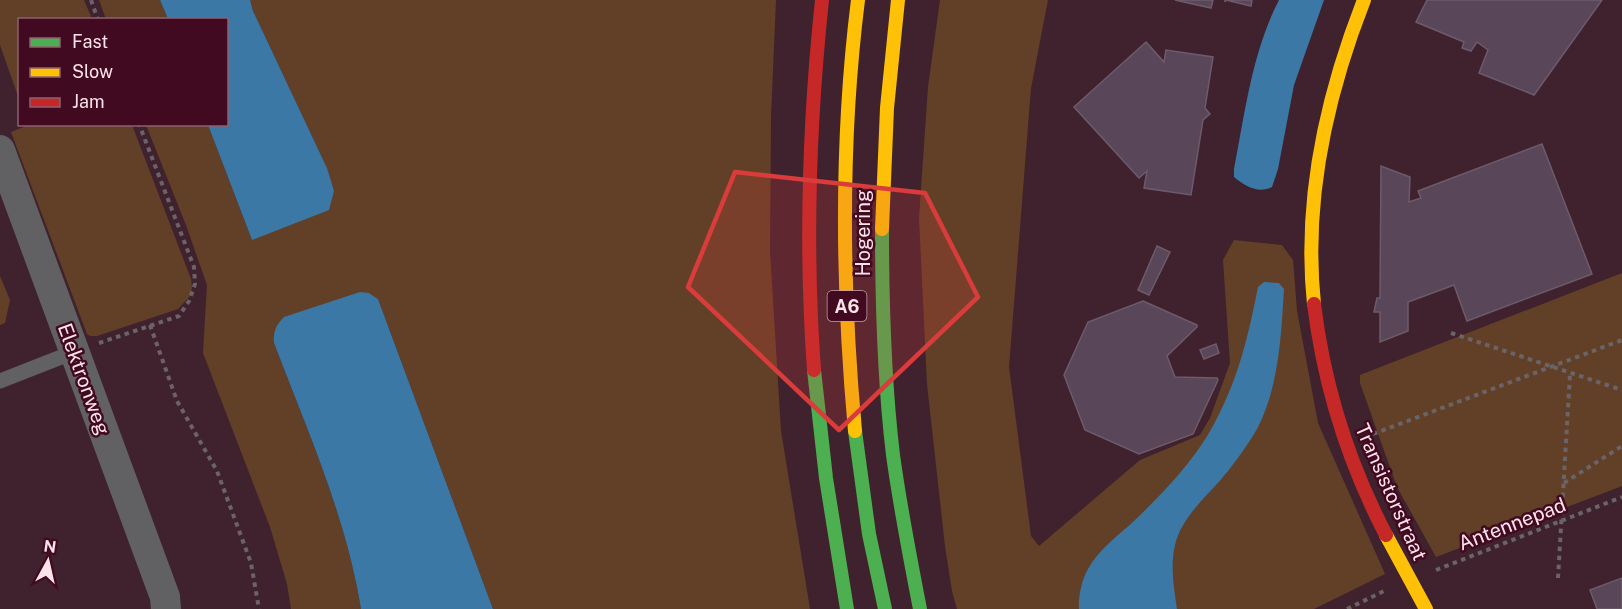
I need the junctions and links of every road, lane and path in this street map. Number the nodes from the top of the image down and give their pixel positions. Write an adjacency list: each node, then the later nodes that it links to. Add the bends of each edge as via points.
1 (91, 0): 7 (path)
2 (822, 0): 29 (main road, via 812,102 809,250 820,433)
3 (858, 0): 30 (main road, A6, via 851,50 843,206 848,339 856,444)
4 (898, 0): 8 (main road, Hogering)
5 (908, 0): 8 (main road)
6 (1364, 0): 25 (main road, Transistorstraat, via 1333,84 1314,183 1314,308 1326,378 1342,434 1360,481)
7 (97, 18)
8 (892, 47): 31 (main road, Hogering, via 883,164 883,320 891,437)
9 (140, 126): 11 (path, via 194,267 195,284 179,316)
10 (0, 150): 14 (street, Elektronweg)
11 (150, 325): 14 (path); 28 (path, via 177,401 217,471 251,563)
12 (1451, 333): 15 (path)
13 (1622, 340): 15 (path)
14 (74, 352): 17 (lane); 27 (street, Elektronweg, via 165,597)
15 (1551, 367): 16 (path); 19 (path)
16 (1570, 374): 18 (path); 21 (path)
17 (0, 381)
18 (1622, 390)
19 (1367, 436)
20 (1622, 446): 21 (path)
21 (1564, 483): 23 (path)
22 (1622, 497): 23 (path, Antennepad)
23 (1562, 520): 24 (path); 26 (path, Antennepad, via 1432,571)
24 (1558, 578)
25 (1409, 579): 32 (path); 33 (main road, Transistorstraat)
26 (1438, 581)
27 (166, 609)
28 (259, 609)
29 (847, 609)
30 (885, 609)
31 (920, 609)
32 (1347, 609)
33 (1426, 609)

